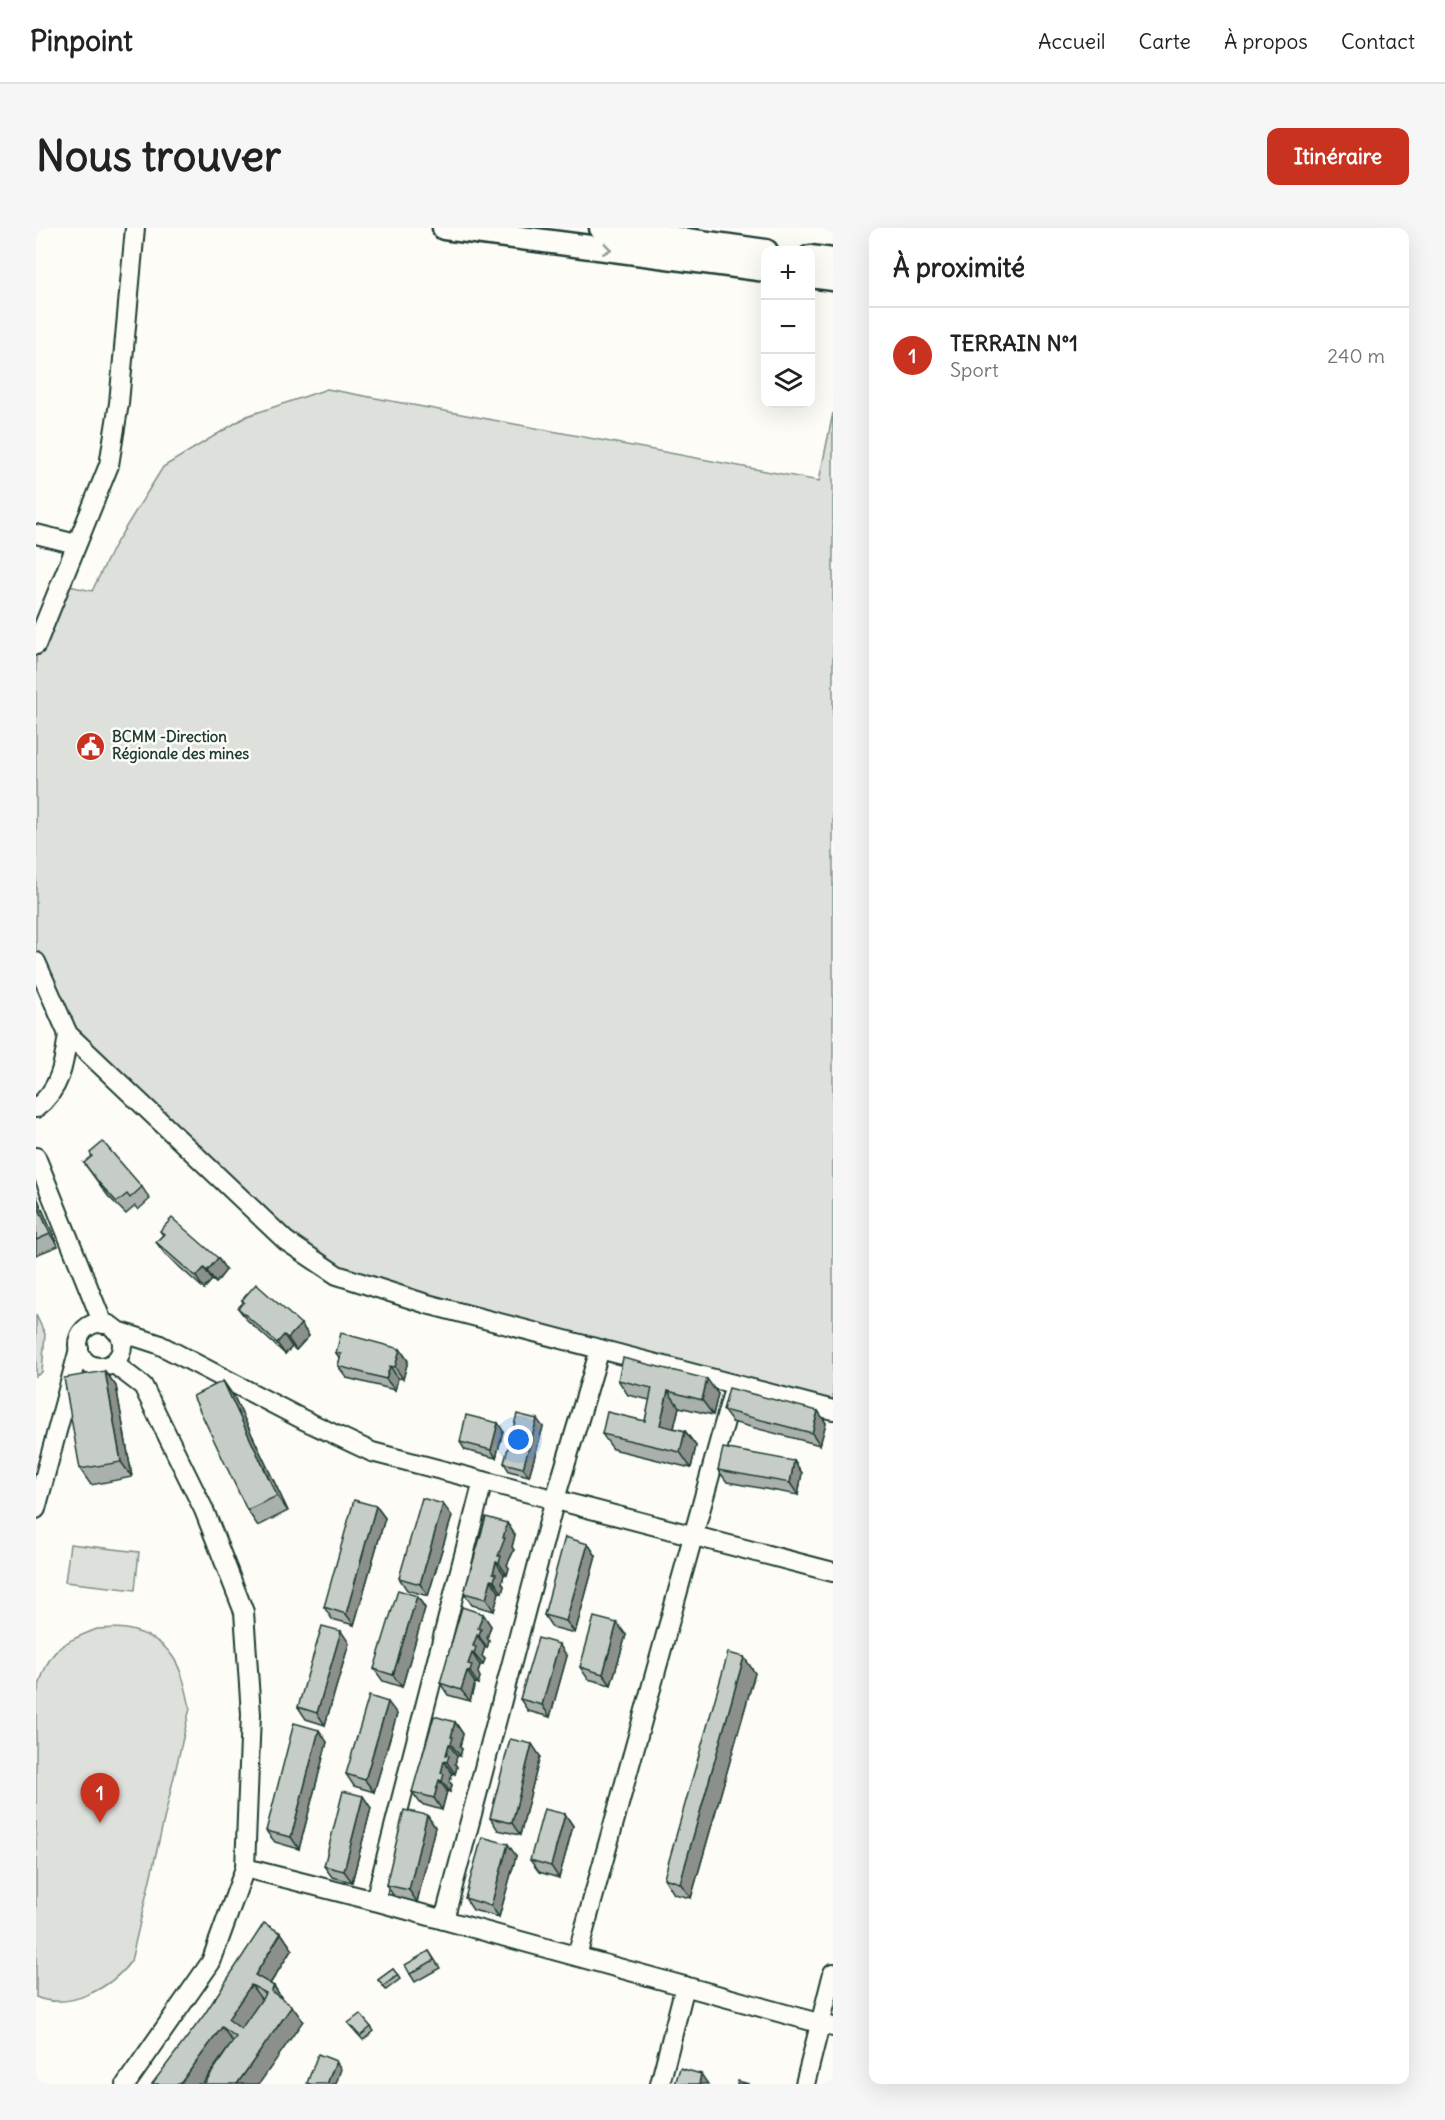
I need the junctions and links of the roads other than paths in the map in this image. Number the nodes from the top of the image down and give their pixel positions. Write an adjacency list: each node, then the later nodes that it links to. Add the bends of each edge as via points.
1 (135, 228): 11 (street, via 119,403 109,465)
2 (444, 228): 7 (main road, one-way to 7)
3 (601, 228): 4 (main road)
4 (761, 249)
5 (815, 258): 6 (main road)
6 (833, 260)
7 (761, 269)
8 (815, 277): 9 (main road)
9 (833, 279)
10 (36, 534): 11 (street)
11 (76, 544): 12 (street)
12 (36, 645)
13 (36, 962): 14 (street)
14 (68, 1034): 15 (street, via 64,1066 48,1099); 19 (street, via 286,1241 337,1275 427,1304)
15 (36, 1108)
16 (36, 1157): 17 (street)
17 (109, 1327): 18 (street, via 90,1326 81,1336); 20 (street, via 120,1336 121,1351); 23 (street, via 158,1344 372,1452)
18 (79, 1349): 20 (street, via 92,1366); 25 (street)
19 (600, 1349): 21 (street); 24 (street)
20 (113, 1363): 28 (street, via 143,1386 204,1510 244,1612 251,1714)
21 (735, 1384): 22 (street); 26 (street)
22 (833, 1410)
23 (483, 1481): 24 (street); 29 (street)
24 (555, 1499): 26 (street); 30 (street)
25 (36, 1509)
26 (694, 1535): 27 (street); 31 (street)
27 (833, 1572)
28 (245, 1868): 29 (street); 35 (street, via 212,1962)
29 (375, 1901): 30 (street)
30 (444, 1920): 31 (street)
31 (577, 1956): 33 (street)
32 (833, 1973): 34 (street)
33 (685, 1986): 34 (street); 36 (street)
34 (826, 2026): 37 (street)
35 (126, 2084)
36 (660, 2084)
37 (805, 2084)

